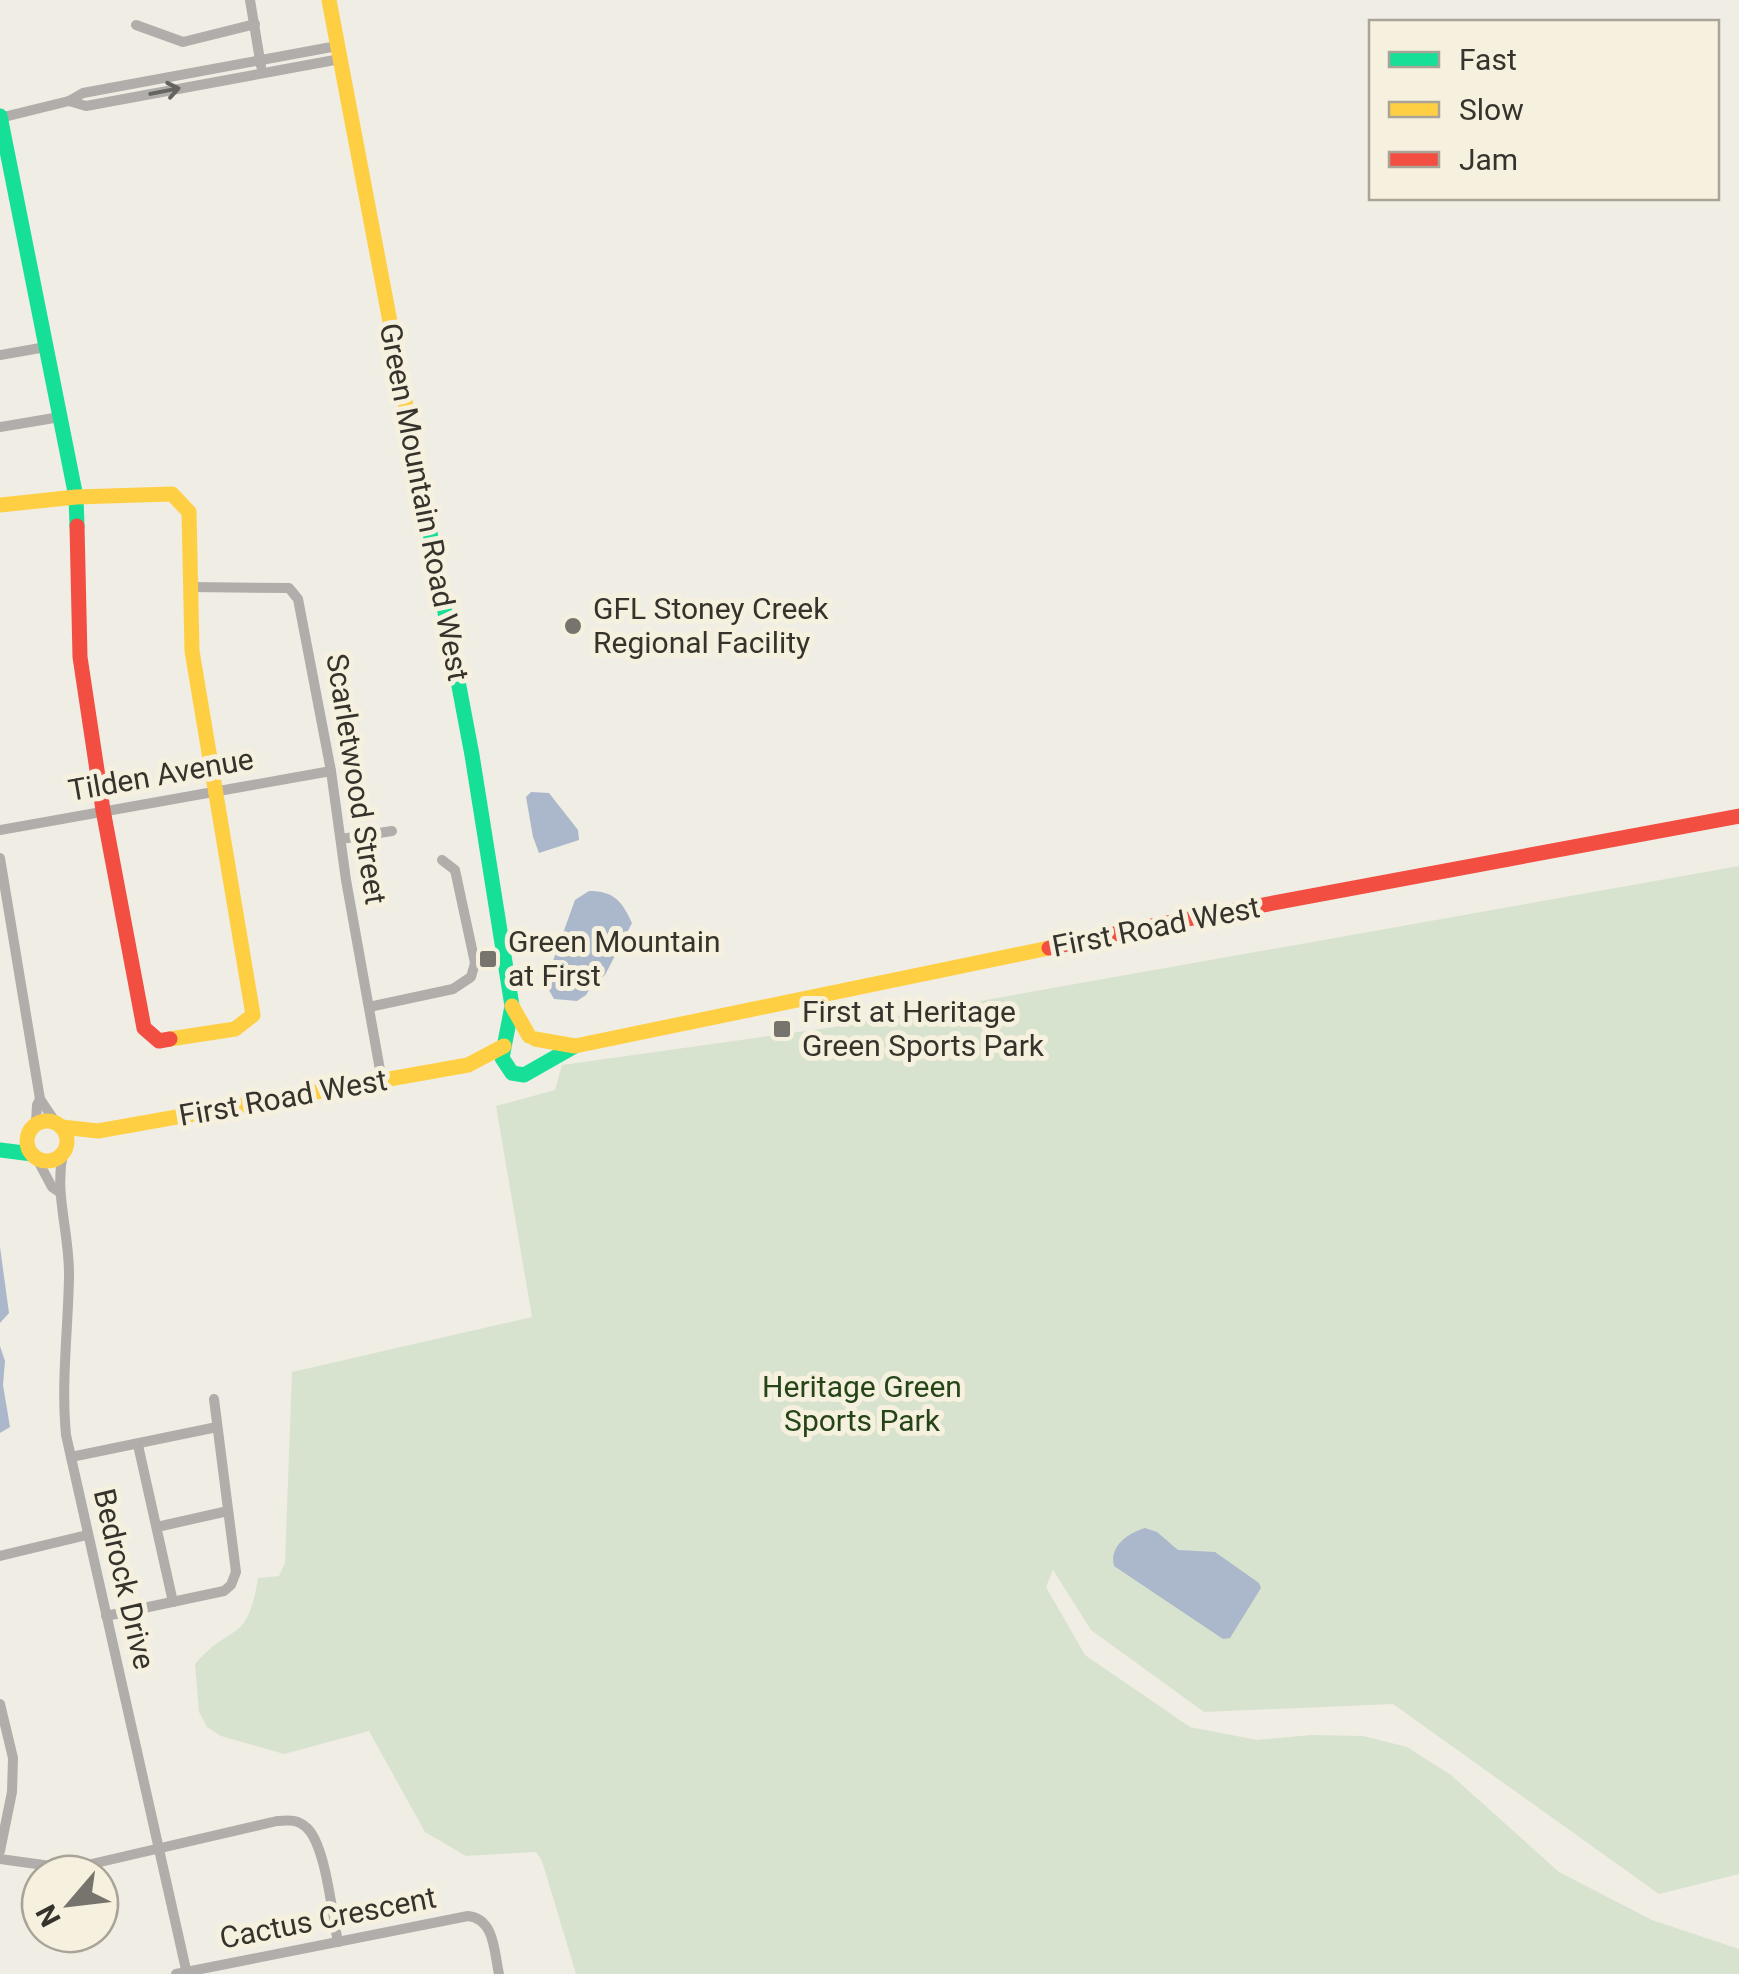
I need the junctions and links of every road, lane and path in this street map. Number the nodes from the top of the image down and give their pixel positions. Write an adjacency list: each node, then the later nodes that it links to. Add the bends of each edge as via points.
1 (250, 0): 3 (street)
2 (329, 0): 5 (street, Green Mountain Road West)
3 (255, 24): 4 (street, via 183,42); 6 (street)
4 (136, 26)
5 (339, 52): 6 (street); 24 (street, Green Mountain Road West, via 472,755)
6 (261, 66): 7 (street, via 86,106 69,101)
7 (0, 117): 8 (street)
8 (46, 347): 9 (street); 10 (street)
9 (0, 354)
10 (60, 416): 11 (street); 12 (street)
11 (0, 427)
12 (76, 497): 13 (street); 14 (street, via 172,494 189,512); 17 (street, via 80,657)
13 (0, 504)
14 (189, 587): 15 (street, Scarletwood Street, via 289,588 298,599); 16 (street, via 192,651)
15 (330, 771): 16 (street, Tilden Avenue); 21 (street, Scarletwood Street)
16 (217, 790): 17 (street, Tilden Avenue); 17 (street, via 254,1015 235,1029 158,1040 144,1028)
17 (103, 810): 19 (street, Tilden Avenue)
18 (1739, 816): 28 (street, First Road West, via 1156,925)
19 (0, 830)
20 (392, 831): 21 (street)
21 (341, 839): 25 (street, Scarletwood Street)
22 (0, 858): 33 (street)
23 (442, 860): 25 (street, via 454,870 472,977 453,990)
24 (512, 1006): 26 (street, Green Mountain Road West); 27 (street, Green Mountain Road West)
25 (369, 1007): 32 (street, Scarletwood Street)
26 (532, 1038): 27 (street, via 518,1035); 28 (street, First Road West); 30 (street, via 542,1049)
27 (506, 1044): 29 (street, First Road West); 31 (street)
28 (575, 1046): 30 (street, First Road West)
29 (468, 1065): 31 (street, First Road West); 32 (street, First Road West)
30 (539, 1066): 31 (street, via 524,1076)
31 (507, 1069)
32 (382, 1081): 36 (street, First Road West)
33 (40, 1099): 34 (street); 35 (street)
34 (59, 1125): 35 (street, First Road West); 36 (street, First Road West); 38 (street)
35 (32, 1129): 37 (street, First Road West); 39 (street)
36 (98, 1131): 38 (street, First Road West)
37 (0, 1150): 39 (street, First Road West)
38 (64, 1150): 39 (street, First Road West, via 51,1160); 40 (street, Bedrock Drive)
39 (34, 1156): 40 (street, Bedrock Drive)
40 (58, 1191): 44 (street, Bedrock Drive, via 68,1240 64,1408)
41 (214, 1399): 42 (street)
42 (217, 1428): 43 (street); 45 (street)
43 (138, 1444): 44 (street); 46 (street)
44 (71, 1457): 47 (street, Bedrock Drive)
45 (228, 1511): 46 (street); 49 (street, via 232,1585)
46 (158, 1527): 49 (street)
47 (86, 1535): 48 (street); 50 (street, Bedrock Drive)
48 (0, 1556)
49 (173, 1602): 50 (street)
50 (106, 1616): 52 (street, Bedrock Drive)
51 (0, 1704): 53 (street, via 13,1758)
52 (160, 1846): 53 (street, via 83,1866); 54 (street, via 277,1821 302,1824 318,1846); 55 (street, Bedrock Drive)
53 (0, 1855)
54 (338, 1942): 55 (street, Cactus Crescent); 56 (street, Cactus Crescent, via 473,1916 486,1925)
55 (183, 1973)
56 (499, 1974)

